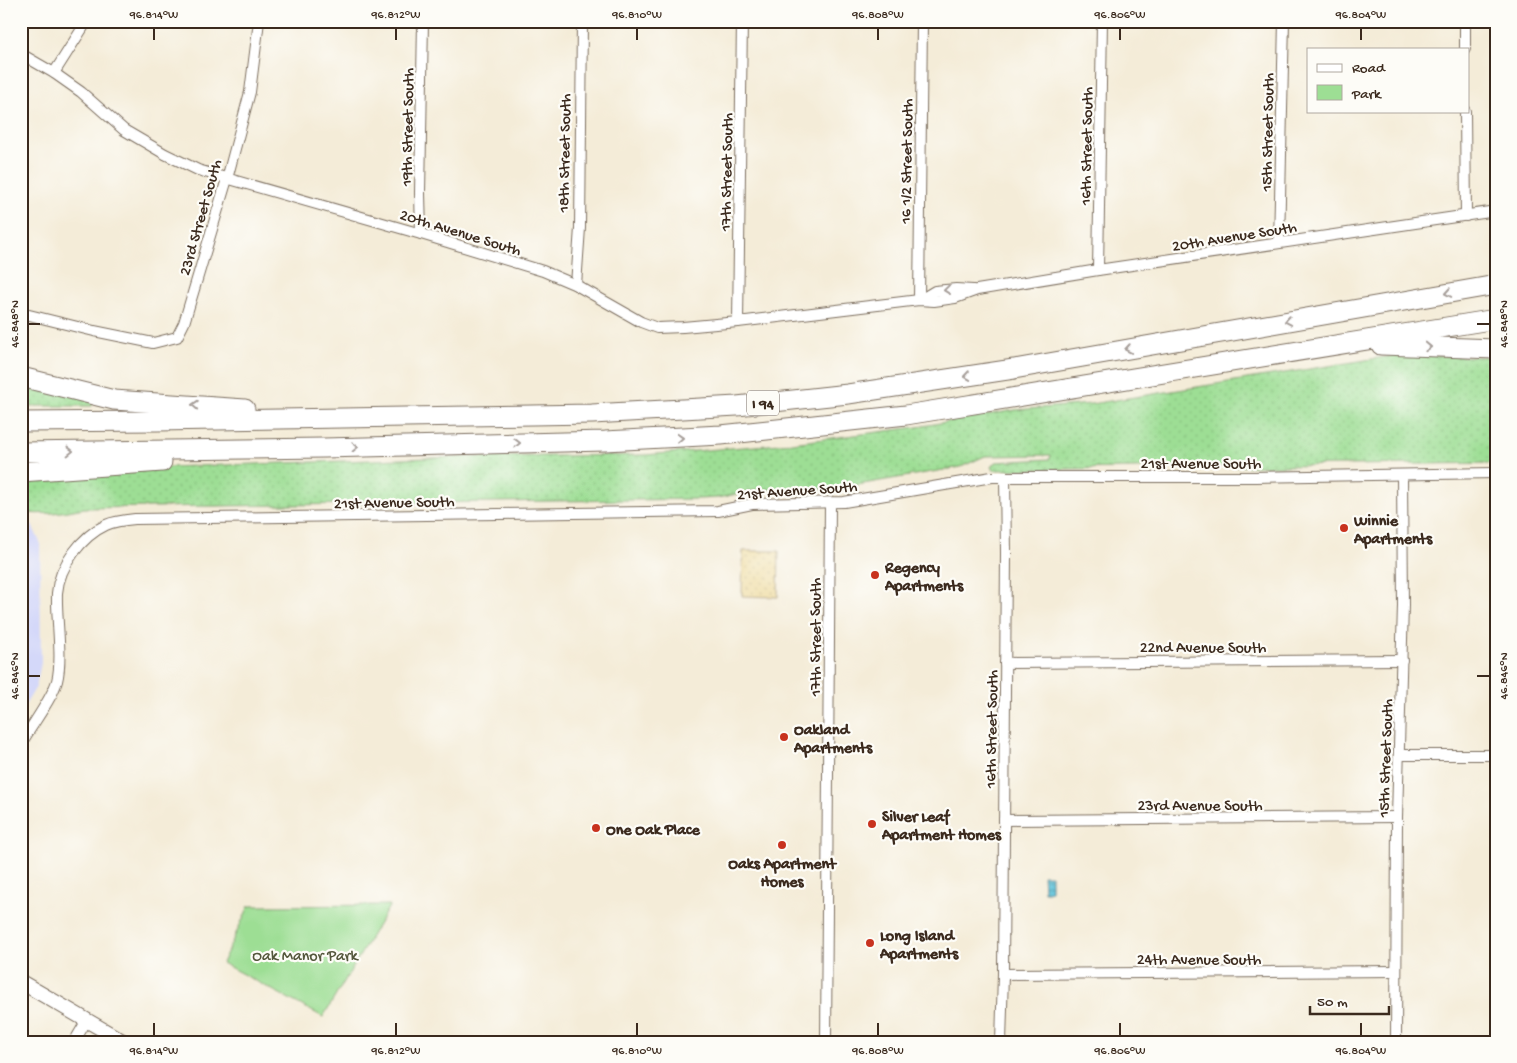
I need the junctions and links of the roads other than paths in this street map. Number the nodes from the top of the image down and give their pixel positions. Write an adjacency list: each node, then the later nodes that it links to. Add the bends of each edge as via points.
1 (87, 21): 12 (street)
2 (259, 21): 14 (street, 23rd Street South, via 250,92)
3 (422, 21): 17 (street, 19th Street South)
4 (582, 21): 20 (street, 18th Street South, via 580,228)
5 (742, 21): 25 (street, 17th Street South)
6 (922, 21): 22 (street, 16 1/2 Street South)
7 (1102, 21): 19 (street, 16th Street South)
8 (1284, 21): 18 (street, 15th Street South)
9 (1465, 21): 10 (street)
10 (1465, 48)
11 (21, 54): 12 (street, 20th Avenue South)
12 (54, 73): 14 (street, 20th Avenue South, via 124,130 198,170)
13 (1465, 112): 16 (street)
14 (227, 179): 17 (street, 20th Avenue South); 23 (street, 23rd Street South, via 177,337 153,343)
15 (1496, 211): 16 (street, 20th Avenue South)
16 (1466, 216): 18 (street, 20th Avenue South)
17 (421, 234): 20 (street, 20th Avenue South, via 543,271)
18 (1279, 243): 19 (street, 20th Avenue South)
19 (1098, 270): 22 (street, 20th Avenue South, via 977,290 935,291)
20 (576, 285): 25 (street, 20th Avenue South, via 657,328)
21 (1496, 285): 29 (highway, I 94, one-way to 29, via 1014,369 848,394 737,406 592,414)
22 (919, 300): 25 (street, 20th Avenue South)
23 (21, 313)
24 (1496, 319): 26 (highway, I 94)
25 (738, 322)
26 (1345, 344): 27 (highway, one-way to 27); 31 (highway, I 94, one-way to 26, via 721,435 906,415)
27 (1496, 350)
28 (21, 377): 29 (highway, one-way to 28, via 114,400)
29 (366, 418): 30 (highway, I 94)
30 (21, 422)
31 (324, 448): 32 (highway, I 94, one-way to 31); 33 (highway)
32 (21, 452)
33 (21, 472)
34 (1496, 473): 35 (street, 21st Avenue South)
35 (1402, 475): 36 (street, 21st Avenue South); 38 (street, 15th Street South)
36 (1005, 477): 37 (street, 21st Avenue South); 39 (street, 16th Street South)
37 (830, 503): 40 (street, 21st Avenue South, via 752,504 718,511 136,519 107,524 92,532 78,546 64,568 57,591 57,680); 51 (street, 17th Street South)
38 (1402, 660): 39 (street, 22nd Avenue South); 41 (street, 15th Street South)
39 (1005, 663): 44 (street, 16th Street South)
40 (21, 744)
41 (1399, 755): 42 (street); 43 (street, 15th Street South)
42 (1496, 755)
43 (1397, 817): 44 (street, 23rd Avenue South); 45 (street, 15th Street South)
44 (1004, 820): 46 (street, 16th Street South)
45 (1396, 971): 46 (street, 24th Avenue South); 53 (street, 15th Street South)
46 (1003, 974): 52 (street, 16th Street South)
47 (21, 982): 48 (street)
48 (87, 1020): 49 (street); 50 (street)
49 (74, 1042)
50 (124, 1042)
51 (826, 1042)
52 (1001, 1042)
53 (1396, 1042)

